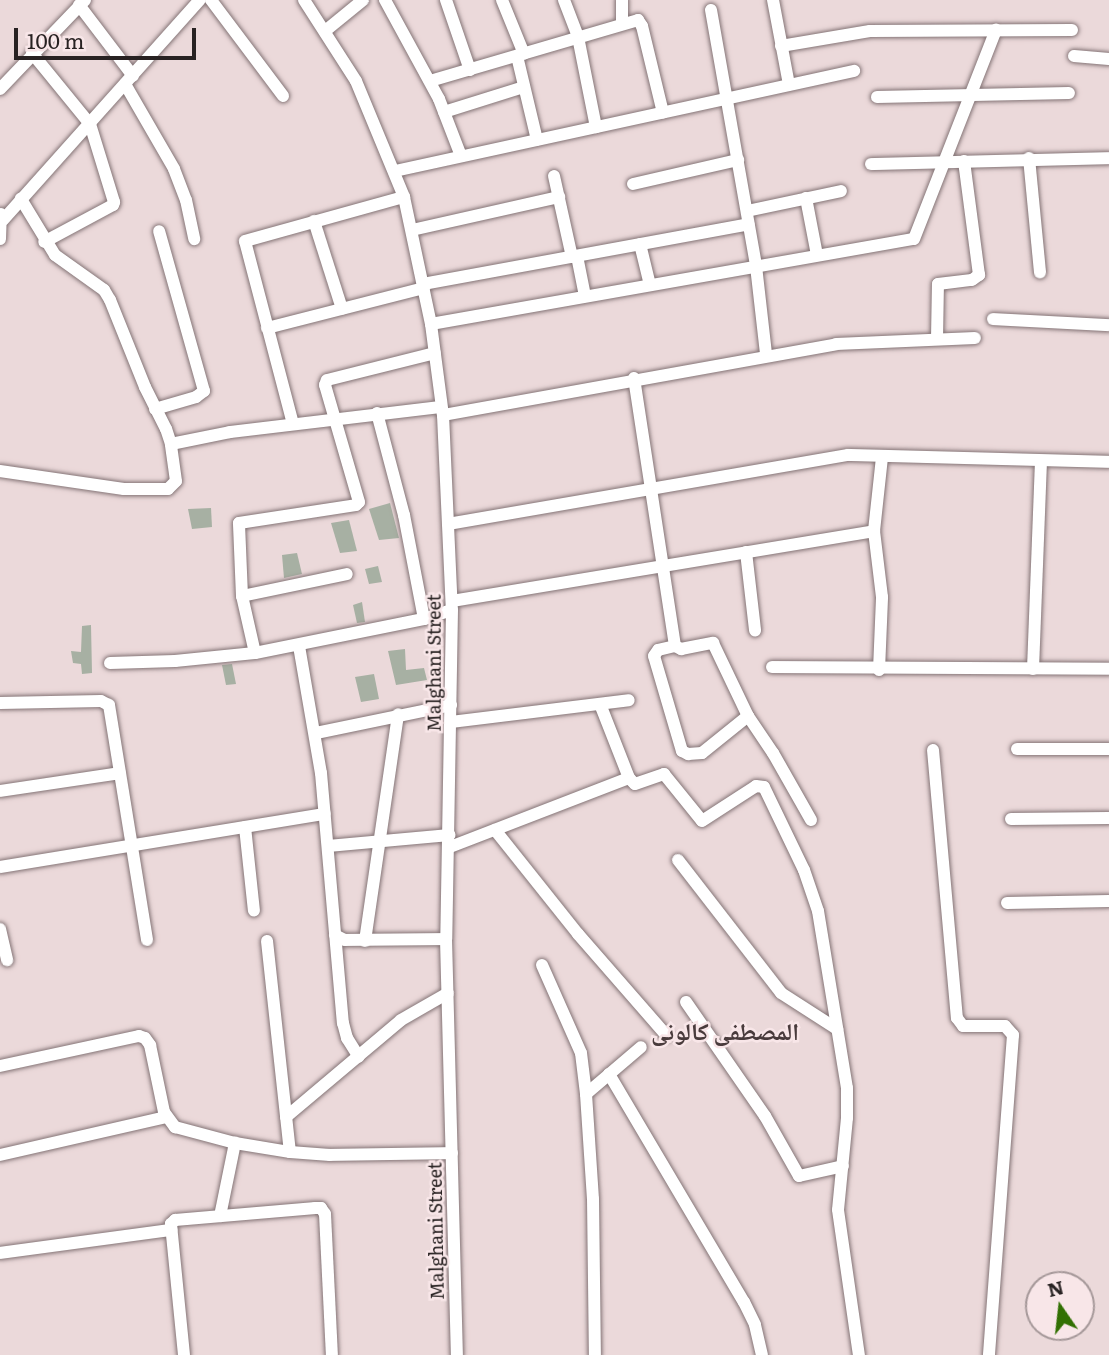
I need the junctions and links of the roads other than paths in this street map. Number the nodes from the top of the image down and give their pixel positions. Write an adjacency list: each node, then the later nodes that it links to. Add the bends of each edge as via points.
1 (200, 0): 25 (street)
2 (212, 0): 32 (street)
3 (304, 0): 16 (street, Malghani Street)
4 (363, 0): 16 (street)
5 (385, 0): 26 (street)
6 (446, 0): 23 (street)
7 (502, 0): 20 (street)
8 (564, 0): 17 (street)
9 (621, 0): 13 (street)
10 (773, 0): 18 (street)
11 (82, 3): 19 (street); 25 (street)
12 (711, 10): 34 (street)
13 (622, 24): 17 (street); 36 (street, via 638,20 642,26)
14 (996, 30): 15 (street); 18 (street, via 870,30); 31 (street)
15 (1072, 30)
16 (325, 31): 47 (street, Malghani Street, via 356,82)
17 (578, 37): 20 (street); 38 (street)
18 (781, 46): 27 (street)
19 (32, 53): 29 (street); 37 (street)
20 (520, 55): 23 (street); 28 (street)
21 (1074, 55): 22 (street)
22 (1109, 59)
23 (470, 70): 26 (street)
24 (854, 71): 27 (street)
25 (129, 80): 37 (street); 62 (street, via 174,169)
26 (430, 81): 35 (street)
27 (789, 85): 34 (street)
28 (524, 87): 35 (street); 39 (street)
29 (0, 89)
30 (1069, 93): 31 (street)
31 (971, 95): 33 (street); 44 (street)
32 (282, 96)
33 (877, 97)
34 (726, 98): 36 (street); 43 (street)
35 (444, 112): 40 (street)
36 (663, 113): 38 (street)
37 (90, 124): 54 (street); 63 (street, via 113,205)
38 (596, 127): 39 (street)
39 (537, 140): 40 (street)
40 (461, 156): 47 (street)
41 (1109, 158): 42 (street)
42 (1029, 159): 45 (street); 68 (street)
43 (738, 160): 49 (street); 55 (street)
44 (946, 161): 45 (street); 46 (street); 66 (street, via 914,239)
45 (964, 161): 78 (street, via 979,275 936,286)
46 (872, 164)
47 (395, 171): 51 (street, Malghani Street)
48 (554, 176): 52 (street)
49 (633, 184)
50 (841, 191): 53 (street)
51 (404, 197): 57 (street); 59 (street, Malghani Street)
52 (559, 197): 59 (street); 65 (street)
53 (806, 198): 55 (street); 66 (street)
54 (21, 199): 56 (street); 63 (street)
55 (747, 211): 58 (street)
56 (2, 215): 61 (street)
57 (314, 220): 72 (street); 76 (street, via 245,241)
58 (749, 224): 64 (street); 67 (street)
59 (412, 230): 70 (street, Malghani Street)
60 (159, 231): 82 (street, via 204,391)
61 (0, 239)
62 (194, 239)
63 (44, 242): 82 (street, via 65,265 104,290)
64 (640, 244): 65 (street); 69 (street)
65 (574, 256): 70 (street); 71 (street)
66 (817, 256): 67 (street)
67 (757, 266): 69 (street); 80 (street)
68 (1040, 272)
69 (650, 285): 71 (street)
70 (424, 286): 72 (street); 74 (street, Malghani Street)
71 (585, 296): 74 (street)
72 (342, 309): 76 (street)
73 (993, 319): 75 (street)
74 (431, 324): 79 (street, Malghani Street)
75 (1109, 325)
76 (267, 328): 86 (street)
77 (975, 338): 78 (street)
78 (937, 339): 80 (street, via 836,344)
79 (435, 353): 83 (street, Malghani Street); 85 (street, via 327,380)
80 (766, 354): 81 (street)
81 (634, 378): 83 (street); 92 (street)
82 (155, 409): 87 (street)
83 (442, 411): 84 (street); 93 (street, Malghani Street)
84 (377, 413): 85 (street); 100 (street, via 404,515)
85 (334, 419): 86 (street); 98 (street, via 359,502 239,523)
86 (293, 424): 87 (street)
87 (171, 444): 91 (street, via 176,481 168,489 124,489)
88 (882, 457): 89 (street); 92 (street, via 848,455); 94 (street)
89 (1041, 461): 90 (street); 107 (street)
90 (1109, 462)
91 (0, 471)
92 (650, 489): 93 (street); 96 (street)
93 (448, 524): 99 (street, Malghani Street)
94 (874, 531): 95 (street); 109 (street, via 882,597)
95 (746, 552): 96 (street); 101 (street)
96 (663, 566): 99 (street); 103 (street)
97 (347, 574): 98 (street)
98 (242, 596): 104 (street)
99 (452, 606): 100 (street); 113 (street, Malghani Street)
100 (424, 619): 102 (street)
101 (755, 630)
102 (299, 646): 104 (street); 117 (street)
103 (675, 646): 115 (street, via 713,643); 115 (street, via 658,650 654,656 682,751 702,752)
104 (255, 653): 105 (street)
105 (110, 663)
106 (772, 667): 109 (street)
107 (1033, 669): 108 (street); 109 (street)
108 (1109, 669)
109 (879, 670)
110 (629, 700): 112 (street)
111 (0, 703): 121 (street, via 106,702)
112 (600, 704): 116 (street); 122 (street)
113 (451, 705): 114 (street); 116 (street, Malghani Street)
114 (398, 714): 117 (street); 130 (street)
115 (748, 716): 127 (street)
116 (451, 722): 131 (street, Malghani Street)
117 (316, 733): 124 (street)
118 (1017, 749): 119 (street)
119 (1109, 749)
120 (933, 750): 172 (street, via 957,1017 963,1026 1005,1026 1013,1035)
121 (120, 773): 123 (street); 132 (street)
122 (629, 778): 129 (street); 149 (street, via 638,785 664,774 702,821 756,786 764,787 804,870 818,911)
123 (0, 790)
124 (325, 814): 128 (street); 133 (street)
125 (1109, 818): 126 (street)
126 (1010, 819)
127 (811, 820)
128 (245, 827): 132 (street); 138 (street)
129 (495, 830): 131 (street); 150 (street)
130 (379, 841): 131 (street); 133 (street); 144 (street)
131 (450, 841): 141 (street, Malghani Street)
132 (132, 844): 135 (street); 142 (street)
133 (328, 846): 140 (street)
134 (678, 860): 149 (street, via 781,993)
135 (0, 867)
136 (1109, 901): 137 (street)
137 (1007, 904)
138 (254, 911)
139 (0, 929): 145 (street)
140 (335, 935): 144 (street); 152 (street, via 343,1023)
141 (446, 939): 144 (street); 147 (street, Malghani Street)
142 (147, 940)
143 (267, 941): 157 (street)
144 (365, 941)
145 (7, 960)
146 (541, 965): 155 (street, via 581,1053)
147 (448, 993): 152 (street, via 401,1020); 160 (street, Malghani Street)
148 (686, 1002): 162 (street, via 765,1116 799,1176)
149 (837, 1029): 162 (street, via 848,1103)
150 (667, 1036)
151 (641, 1047): 154 (street)
152 (359, 1057): 157 (street)
153 (0, 1066): 156 (street, via 145,1038)
154 (610, 1074): 155 (street); 170 (street, via 744,1302)
155 (586, 1094): 169 (street)
156 (166, 1117): 158 (street, via 175,1127); 161 (street)
157 (286, 1117): 159 (street)
158 (235, 1143): 159 (street); 163 (street)
159 (290, 1152): 160 (street)
160 (452, 1153): 168 (street, Malghani Street)
161 (0, 1155)
162 (843, 1166): 171 (street, via 838,1210)
163 (220, 1216): 164 (street, via 175,1220); 167 (street, via 324,1210)
164 (171, 1230): 165 (street); 166 (street)
165 (0, 1253)
166 (184, 1355)
167 (332, 1355)
168 (457, 1355)
169 (595, 1355)
170 (762, 1355)
171 (859, 1355)
172 (989, 1355)

